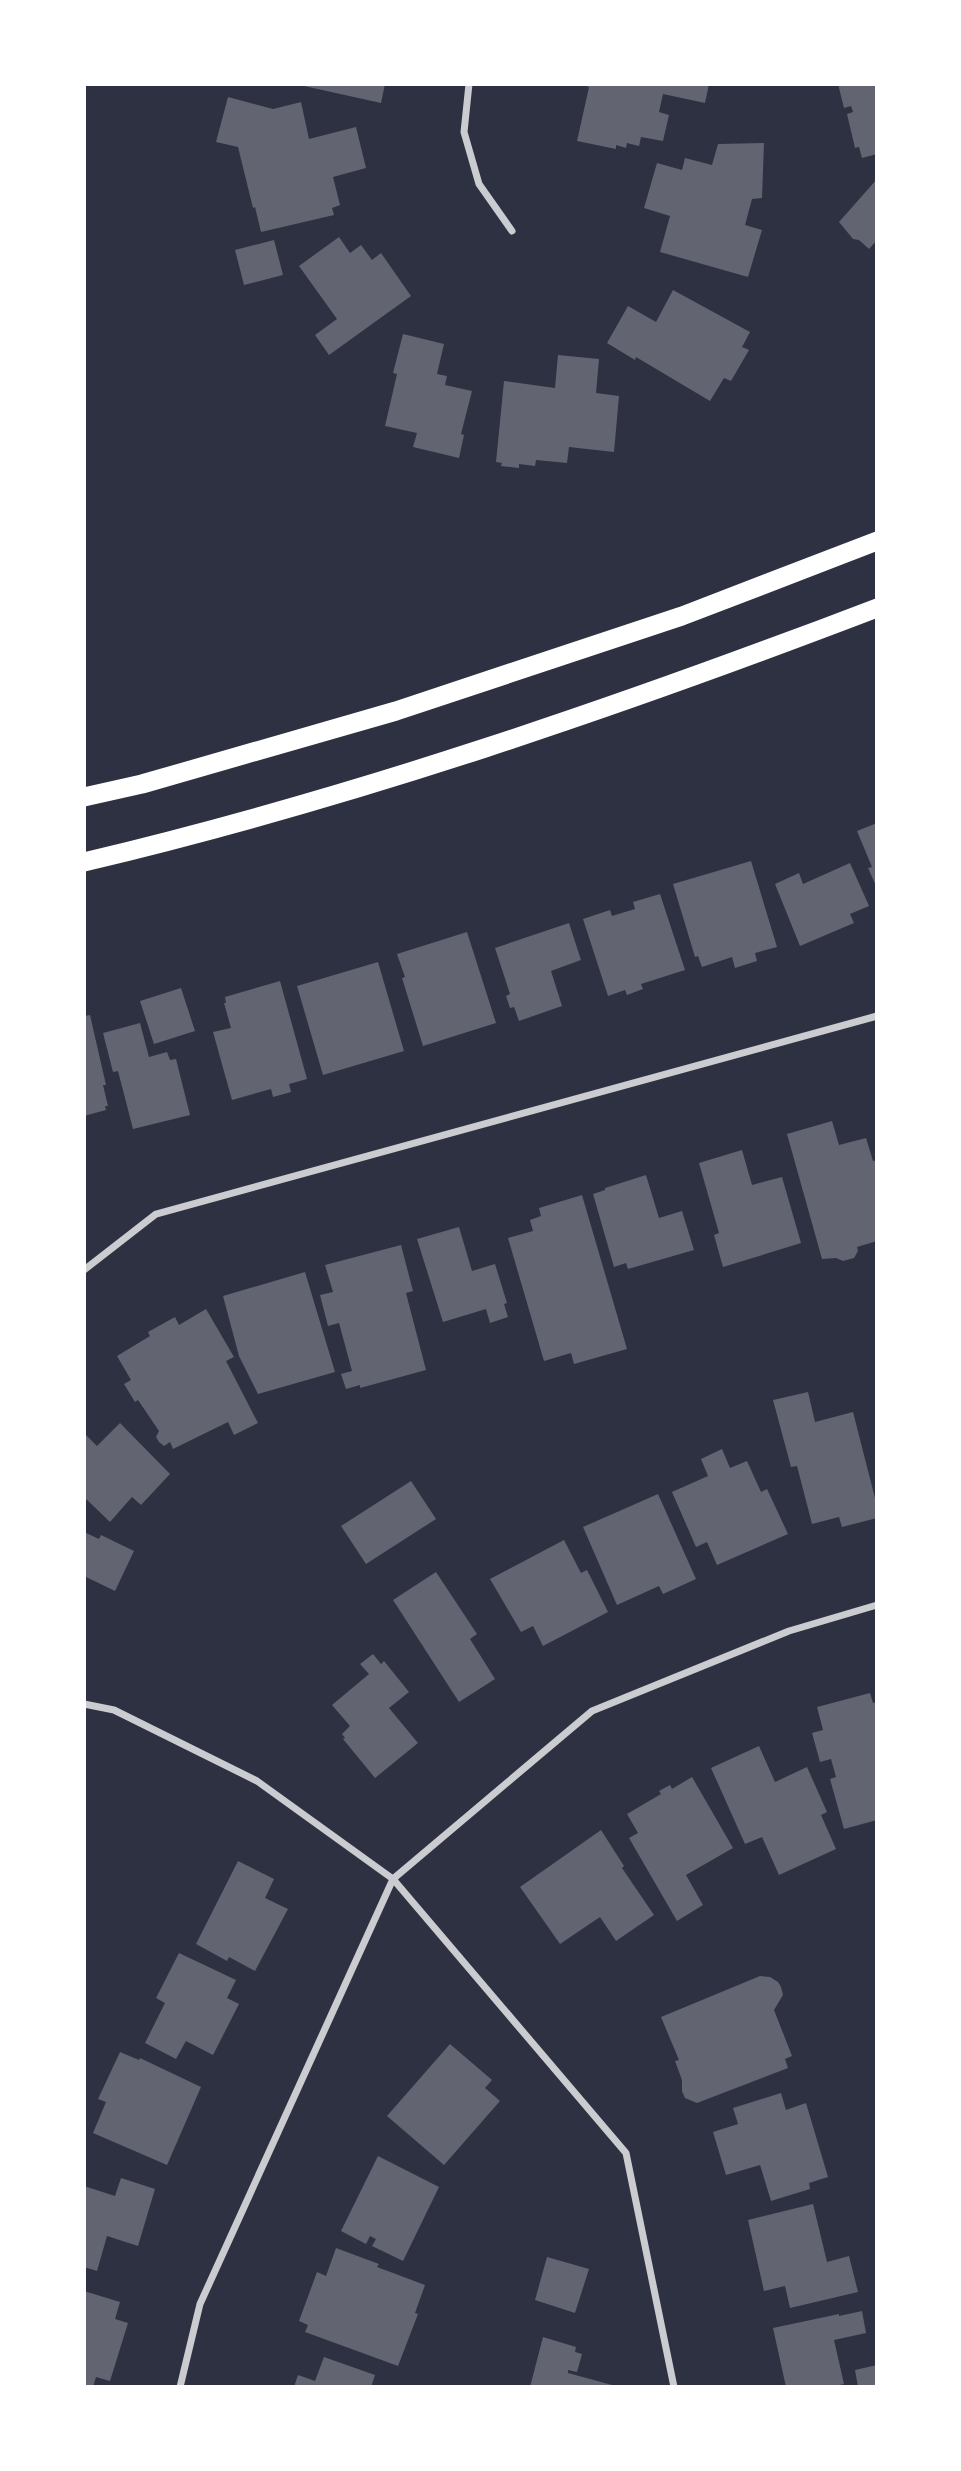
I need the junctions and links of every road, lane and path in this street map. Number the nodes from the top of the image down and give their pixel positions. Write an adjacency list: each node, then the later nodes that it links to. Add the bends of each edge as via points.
1 (470, 84): 2 (street, via 464,132 479,184)
2 (512, 231)
3 (877, 541): 5 (highway, via 682,616 396,711)
4 (877, 608): 6 (highway, via 702,675 414,771)
5 (84, 797)
6 (84, 862)
7 (877, 1016): 8 (street, via 156,1214)
8 (84, 1270)
9 (877, 1605): 11 (street, via 789,1632 592,1711)
10 (84, 1704): 11 (street, via 114,1710 257,1781)
11 (393, 1879): 12 (street, via 200,2304); 13 (street, via 625,2153)
12 (180, 2387)
13 (674, 2387)

